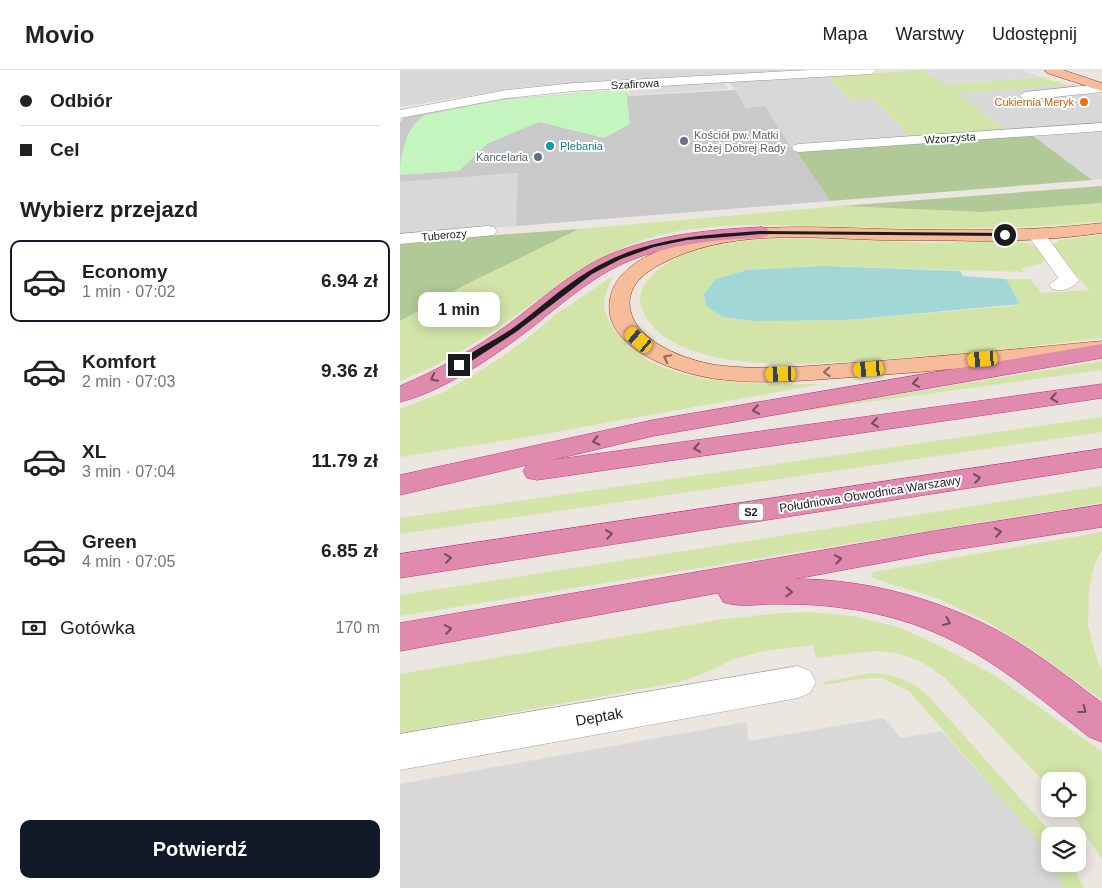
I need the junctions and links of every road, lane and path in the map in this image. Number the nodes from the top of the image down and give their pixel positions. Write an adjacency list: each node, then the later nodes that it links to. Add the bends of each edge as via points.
1 (871, 70): 5 (street, Szafirowa, via 508,94)
2 (1051, 70): 3 (main road)
3 (1102, 87): 4 (street)
4 (1024, 96)
5 (400, 114)
6 (1102, 127): 7 (street, Wzorzysta)
7 (799, 148)
8 (1102, 228): 11 (main road)
9 (488, 231): 12 (street, Tuberozy)
10 (761, 232): 11 (main road); 14 (main road, one-way to 10, via 762,375 716,372 676,362 647,348 630,333 621,318 619,299 628,279 644,264 692,244); 16 (highway, one-way to 16, via 687,238 619,258 590,273 514,331 459,365)
11 (1036, 234): 13 (street, via 1067,275 1069,280)
12 (400, 239)
13 (1059, 285)
14 (1102, 350): 18 (highway, one-way to 18, via 654,428)
15 (1102, 391): 19 (highway, one-way to 19)
16 (400, 395)
17 (1102, 458): 21 (highway, Południowa Obwodnica Warszawy / S2, one-way to 17)
18 (400, 485)
19 (400, 490)
20 (1102, 516): 22 (highway, one-way to 20, via 934,542)
21 (400, 566)
22 (601, 602): 23 (highway, one-way to 22); 25 (highway, one-way to 25, via 771,591 881,600 921,610 992,645)
23 (400, 638)
24 (798, 682): 26 (street, Deptak)
25 (1102, 725)
26 (400, 752)

